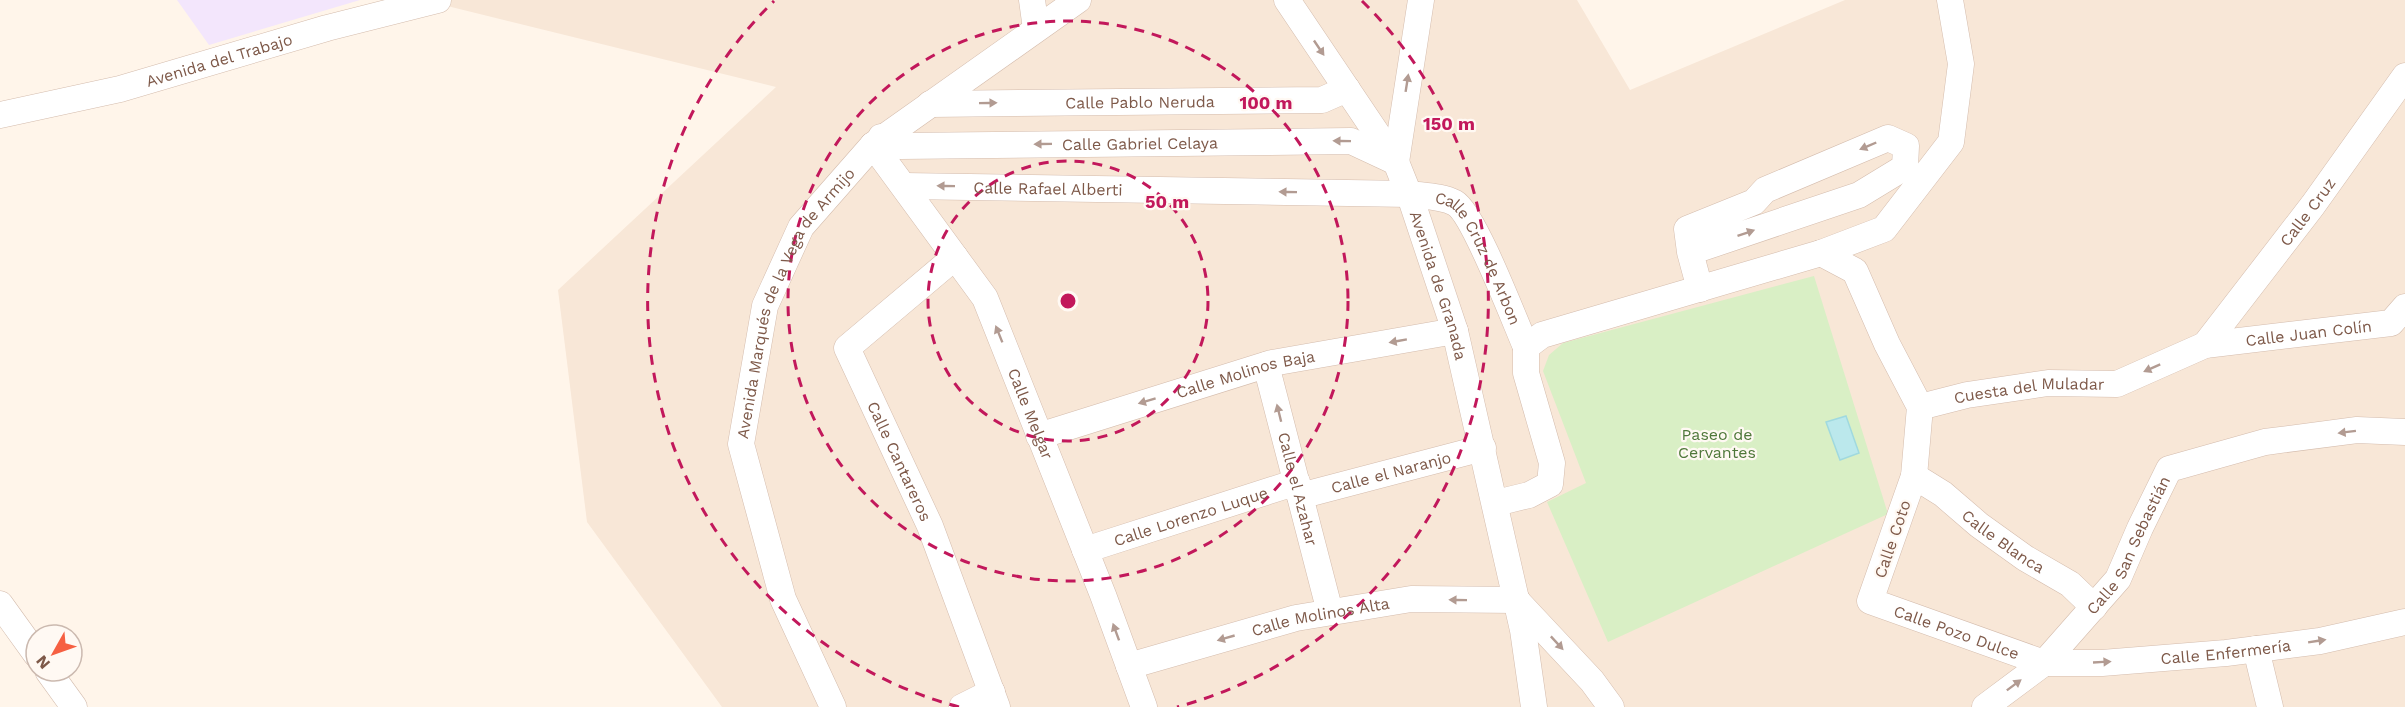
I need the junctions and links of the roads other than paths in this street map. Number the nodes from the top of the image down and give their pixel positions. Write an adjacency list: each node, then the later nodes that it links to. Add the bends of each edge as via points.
1 (438, 0): 11 (street, Avenida del Trabajo, via 120,89)
2 (1032, 0): 7 (street)
3 (1078, 0): 7 (street, Avenida Marqués de la Vega de Armijo)
4 (1287, 0): 9 (street, Avenida de Granada, one-way to 9)
5 (1421, 0): 13 (street, one-way to 5)
6 (1950, 0): 17 (street, via 1961,64 1951,142 1884,229)
7 (1036, 29): 10 (street, Avenida Marqués de la Vega de Armijo)
8 (2405, 76): 22 (street, Calle Cruz, via 2313,205)
9 (1347, 88): 10 (street, Calle Pablo Neruda, one-way to 9, via 1322,100); 13 (street, Avenida de Granada)
10 (930, 104): 12 (street, Avenida Marqués de la Vega de Armijo)
11 (0, 115)
12 (877, 141): 13 (street, Calle Gabriel Celaya, one-way to 12, via 1352,141 900,146); 14 (street, Calle Melgar); 46 (street, Avenida Marqués de la Vega de Armijo, via 801,227 765,306 741,444 783,599)
13 (1396, 162): 15 (street, Avenida de Granada)
14 (904, 186): 15 (street, Calle Rafael Alberti, one-way to 14); 18 (street, Calle Melgar)
15 (1410, 194): 21 (street, Avenida de Granada); 23 (street, Calle Cruz de Arbon, via 1455,203 1464,211)
16 (1690, 252): 16 (street, one-way to 16, via 1859,195 1905,167 1906,146 1888,138 1765,190 1754,202 1688,229); 19 (street)
17 (1821, 253): 19 (street); 25 (street, via 1855,271)
18 (955, 256): 27 (street, Calle Melgar, one-way to 18, via 985,298); 44 (street, Calle Cantareros, via 847,348 930,526)
19 (1700, 289): 23 (street, via 1542,335)
20 (2405, 307): 22 (street, Calle Juan Colín, via 2391,323)
21 (1455, 331): 24 (street, Calle Molinos Baja, one-way to 24); 28 (street, Avenida de Granada)
22 (2205, 345): 25 (street, Cuesta del Muladar, one-way to 25, via 2117,384 2048,383 1967,395)
23 (1526, 347): 31 (street, via 1527,373 1552,463 1550,484 1529,495)
24 (1266, 365): 27 (street, Calle Molinos Baja, one-way to 27); 30 (street, Calle el Azahar, one-way to 24)
25 (1920, 407): 29 (street)
26 (2405, 432): 36 (street, Calle San Sebastián, one-way to 36, via 2357,430 2265,442 2169,469 2118,579)
27 (1040, 436): 32 (street, Calle Melgar)
28 (1483, 448): 30 (street, Calle el Naranjo); 31 (street, Avenida de Granada)
29 (1914, 476): 34 (street, Calle Coto); 36 (street, Calle Blanca, via 2025,558 2070,584)
30 (1299, 489): 32 (street, Calle Lorenzo Luque); 37 (street, Calle el Azahar)
31 (1496, 503): 33 (street, Avenida de Granada)
32 (1085, 550): 42 (street, Calle Melgar, one-way to 32)
33 (1517, 600): 37 (street, Calle Molinos Alta, one-way to 37, via 1411,599); 49 (street, Avenida de Granada); 50 (street, one-way to 50)
34 (1870, 601): 41 (street, Calle Pozo Dulce)
35 (0, 604): 39 (street)
36 (2094, 607): 41 (street, Calle San Sebastián)
37 (1330, 612): 42 (street, Calle Molinos Alta, one-way to 42, via 1296,618)
38 (2405, 622): 40 (street, Calle Enfermería, one-way to 38, via 2320,641)
39 (24, 637)
40 (2256, 649): 41 (street, Calle Enfermería, one-way to 40, via 2102,663); 52 (street)
41 (2044, 663): 51 (street, Calle San Sebastián, one-way to 41)
42 (1129, 666): 48 (street, Calle Melgar)
43 (57, 683): 45 (street)
44 (994, 700): 47 (street)
45 (74, 707)
46 (833, 707)
47 (962, 707)
48 (1144, 707)
49 (1534, 707)
50 (1611, 707)
51 (1985, 707)
52 (2270, 707)

